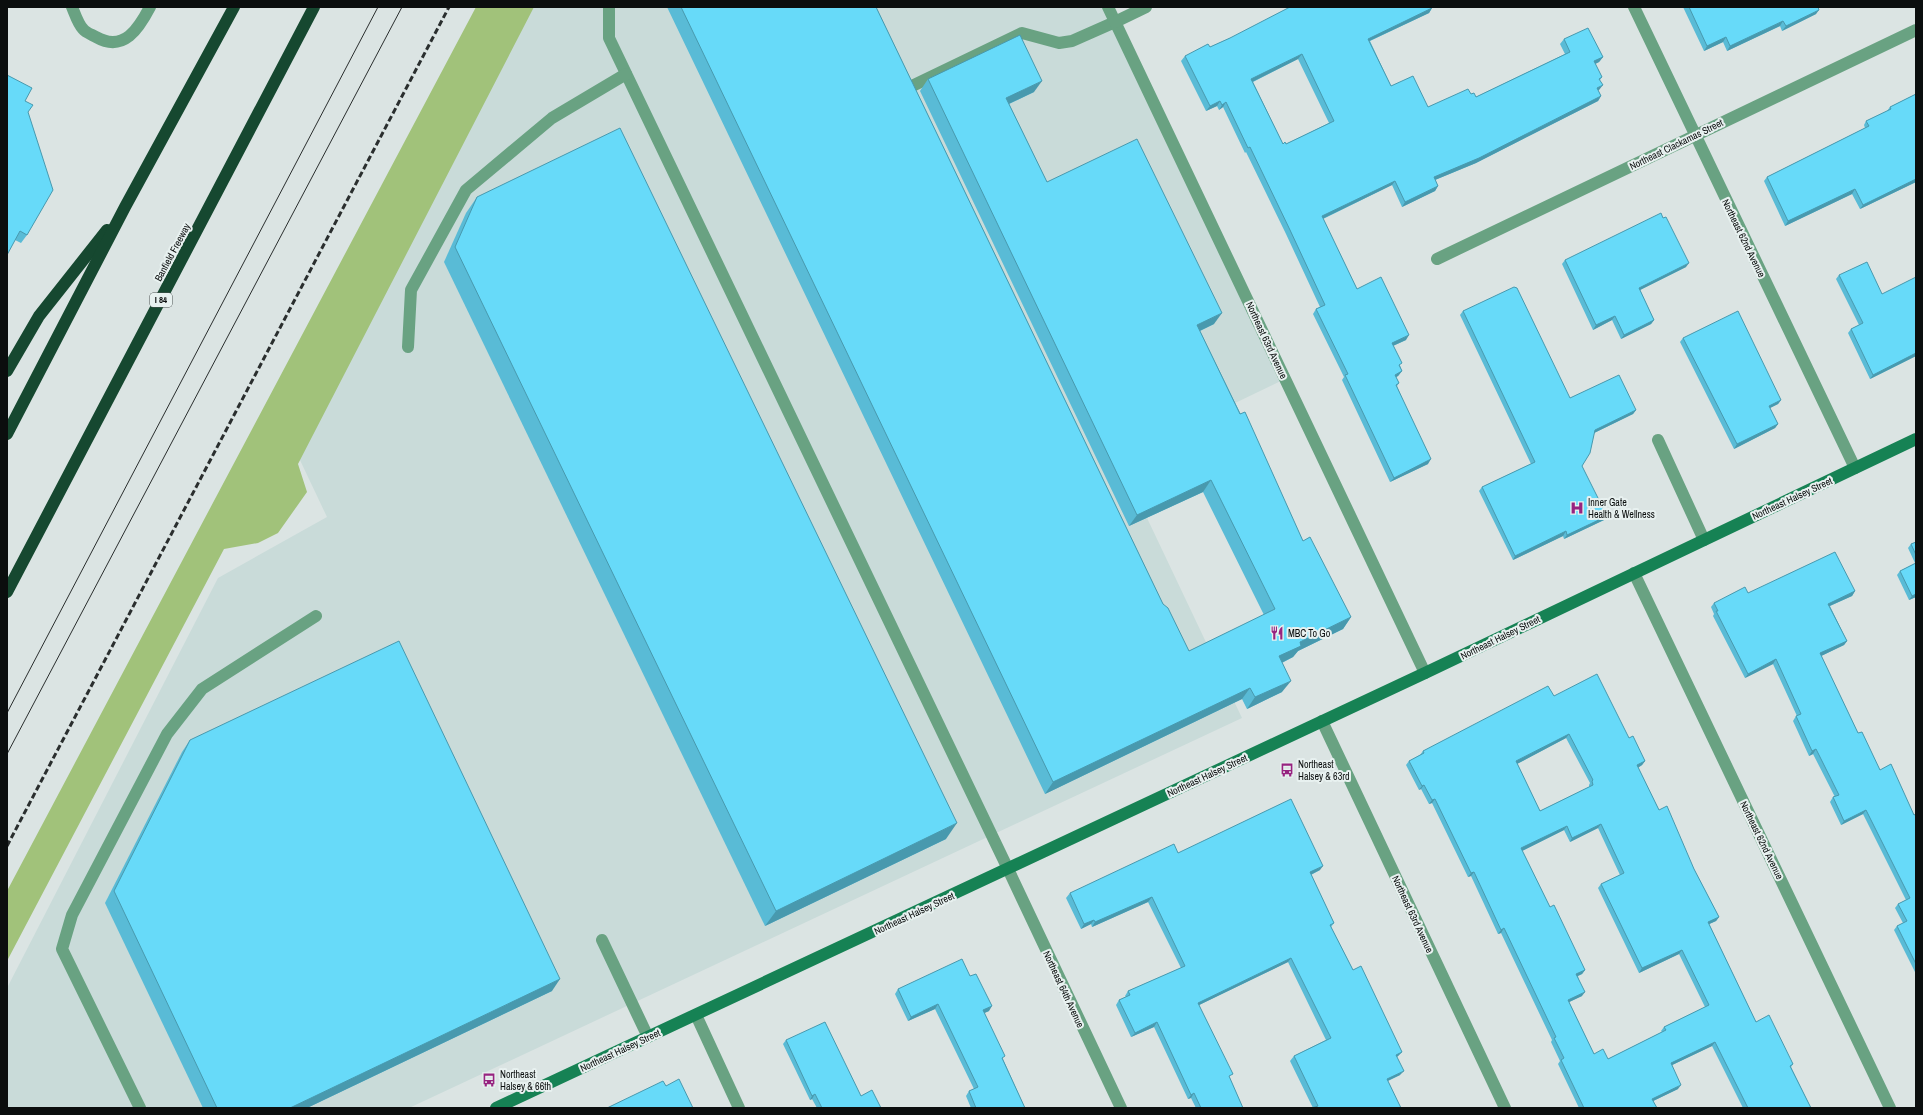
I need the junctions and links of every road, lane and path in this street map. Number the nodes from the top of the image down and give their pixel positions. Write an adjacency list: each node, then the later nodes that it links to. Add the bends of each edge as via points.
1 (72, 7): 2 (street, via 83,30 110,42 132,35)
2 (150, 7)
3 (234, 7): 16 (highway)
4 (314, 7): 26 (highway, Banfield Freeway / I 84)
5 (609, 7): 11 (street, Northeast 64th Avenue, via 609,38)
6 (1108, 7): 9 (street, Northeast 63rd Avenue)
7 (1146, 7): 9 (street)
8 (1634, 7): 15 (street, Northeast 62nd Avenue)
9 (1115, 22): 13 (street, via 1072,41 1058,44 1022,33); 28 (street, Northeast 63rd Avenue)
10 (1916, 30): 15 (street, Northeast Clackamas Street)
11 (626, 74): 18 (street, via 552,118 466,190 411,290); 30 (street, Northeast 64th Avenue)
12 (903, 74): 13 (street)
13 (910, 87): 14 (street)
14 (917, 101)
15 (1694, 135): 17 (street, Northeast Clackamas Street); 23 (street, Northeast 62nd Avenue)
16 (125, 207): 19 (highway, via 39,316); 20 (highway)
17 (1437, 259)
18 (408, 346)
19 (7, 371)
20 (7, 434)
21 (1916, 439): 23 (main road, Northeast Halsey Street)
22 (1658, 440): 24 (street)
23 (1855, 468): 24 (main road, Northeast Halsey Street)
24 (1704, 540): 25 (main road, Northeast Halsey Street)
25 (1634, 573): 28 (main road, Northeast Halsey Street); 39 (street, Northeast 62nd Avenue)
26 (7, 592)
27 (316, 616): 34 (street, via 202,690 167,734 72,915 62,949)
28 (1425, 673): 29 (main road, Northeast Halsey Street)
29 (1322, 721): 30 (main road, Northeast Halsey Street); 38 (street, Northeast 63rd Avenue)
30 (1008, 869): 32 (main road, Northeast Halsey Street); 37 (street, Northeast 64th Avenue)
31 (602, 940): 33 (street)
32 (696, 1015): 33 (main road, Northeast Halsey Street); 36 (street)
33 (648, 1037): 35 (main road, Northeast Halsey Street)
34 (140, 1108)
35 (496, 1108)
36 (739, 1108)
37 (1121, 1108)
38 (1505, 1108)
39 (1890, 1108)

